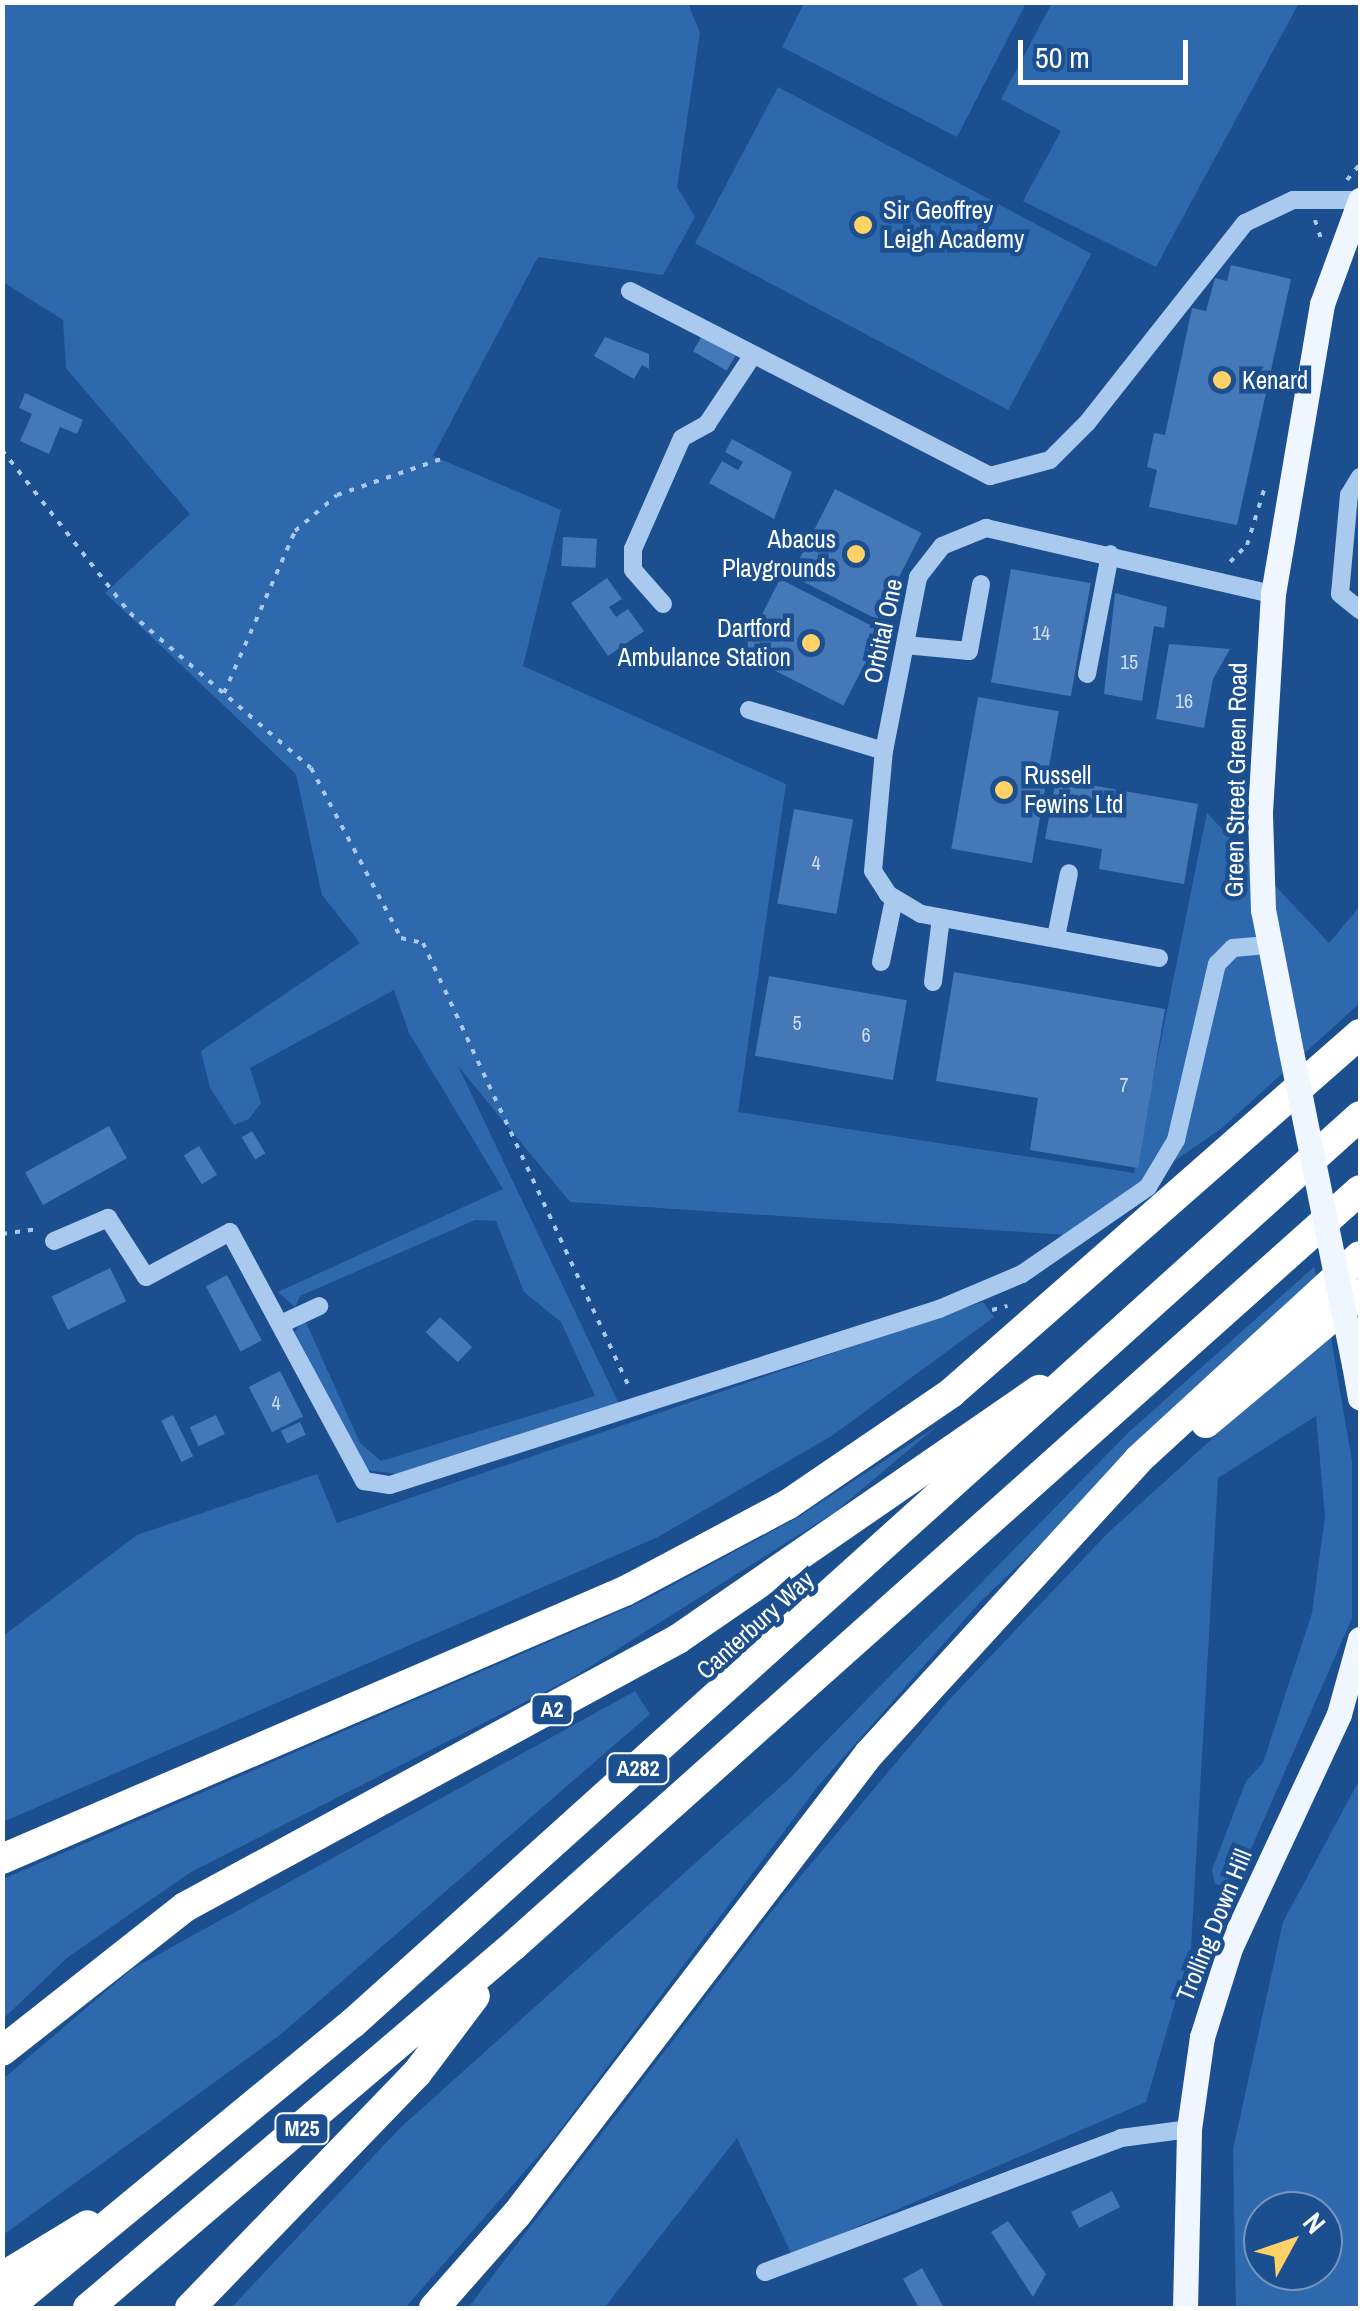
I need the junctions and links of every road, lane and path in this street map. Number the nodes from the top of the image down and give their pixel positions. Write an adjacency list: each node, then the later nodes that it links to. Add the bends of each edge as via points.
1 (1360, 164): 3 (path)
2 (1360, 200): 3 (street); 14 (main road, Green Street Green Road, via 1322,304)
3 (1324, 202): 4 (path, via 1314,222); 6 (street, via 1294,200 1245,224 1087,423 1050,460 1023,471 990,476)
4 (1320, 250)
5 (630, 290): 6 (street)
6 (753, 354): 15 (street, via 706,424 682,438 633,549 633,570)
7 (2, 450): 19 (path, via 130,613)
8 (441, 458): 19 (path, via 336,495 295,531 241,638)
9 (1268, 476): 12 (path, via 1247,545)
10 (1360, 477): 16 (street, via 1349,495 1340,594)
11 (1110, 554): 14 (street, Orbital One, via 1234,592); 17 (street, Orbital One, via 986,528 957,535 918,577); 18 (street)
12 (1219, 567)
13 (981, 584): 17 (street, via 969,651)
14 (1273, 594): 26 (main road, Green Street Green Road, via 1260,812)
15 (663, 604)
16 (1360, 610)
17 (905, 645): 21 (street, Orbital One)
18 (1087, 674)
19 (224, 694): 41 (path, via 312,768 401,938 423,943)
20 (748, 710): 21 (street)
21 (884, 751): 23 (street, Orbital One, via 870,856)
22 (1070, 873): 25 (street)
23 (894, 899): 24 (street); 28 (street)
24 (941, 918): 25 (street); 29 (street)
25 (1056, 937): 27 (street)
26 (1270, 945): 40 (main road, Green Street Green Road, bridge); 41 (street, via 1233,948 1217,964 1176,1140 1131,1200 972,1298)
27 (1159, 958)
28 (881, 962)
29 (934, 982)
30 (1360, 1034): 45 (highway, via 951,1393 787,1505 625,1591)
31 (1360, 1116): 39 (highway, Canterbury Way / A282)
32 (1360, 1190): 46 (highway, A282)
33 (2, 1234): 34 (path, via 31,1224)
34 (54, 1241): 38 (street, via 108,1218 146,1277 230,1232)
35 (1360, 1256): 42 (highway, via 1138,1460)
36 (1360, 1294): 42 (highway)
37 (319, 1306): 38 (street)
38 (282, 1323): 41 (street, via 373,1486)
39 (1088, 1359): 47 (highway, A2, via 678,1640 185,1907); 49 (highway, Canterbury Way / A282)
40 (1360, 1396)
41 (637, 1406)
42 (1038, 1570): 55 (highway, via 804,1833 538,2188)
43 (1360, 1639): 44 (main road, Trolling Down Hill)
44 (1356, 1678): 48 (main road, Trolling Down Hill, via 1223,1968)
45 (2, 1859)
46 (513, 1946): 53 (highway, M25); 54 (highway, via 417,2073)
47 (2, 2051)
48 (1189, 2129): 50 (street, via 1121,2138); 56 (main road, Trolling Down Hill)
49 (181, 2170): 51 (highway); 52 (highway)
50 (765, 2272)
51 (2, 2277)
52 (7, 2308)
53 (88, 2308)
54 (190, 2308)
55 (434, 2308)
56 (1185, 2308)

